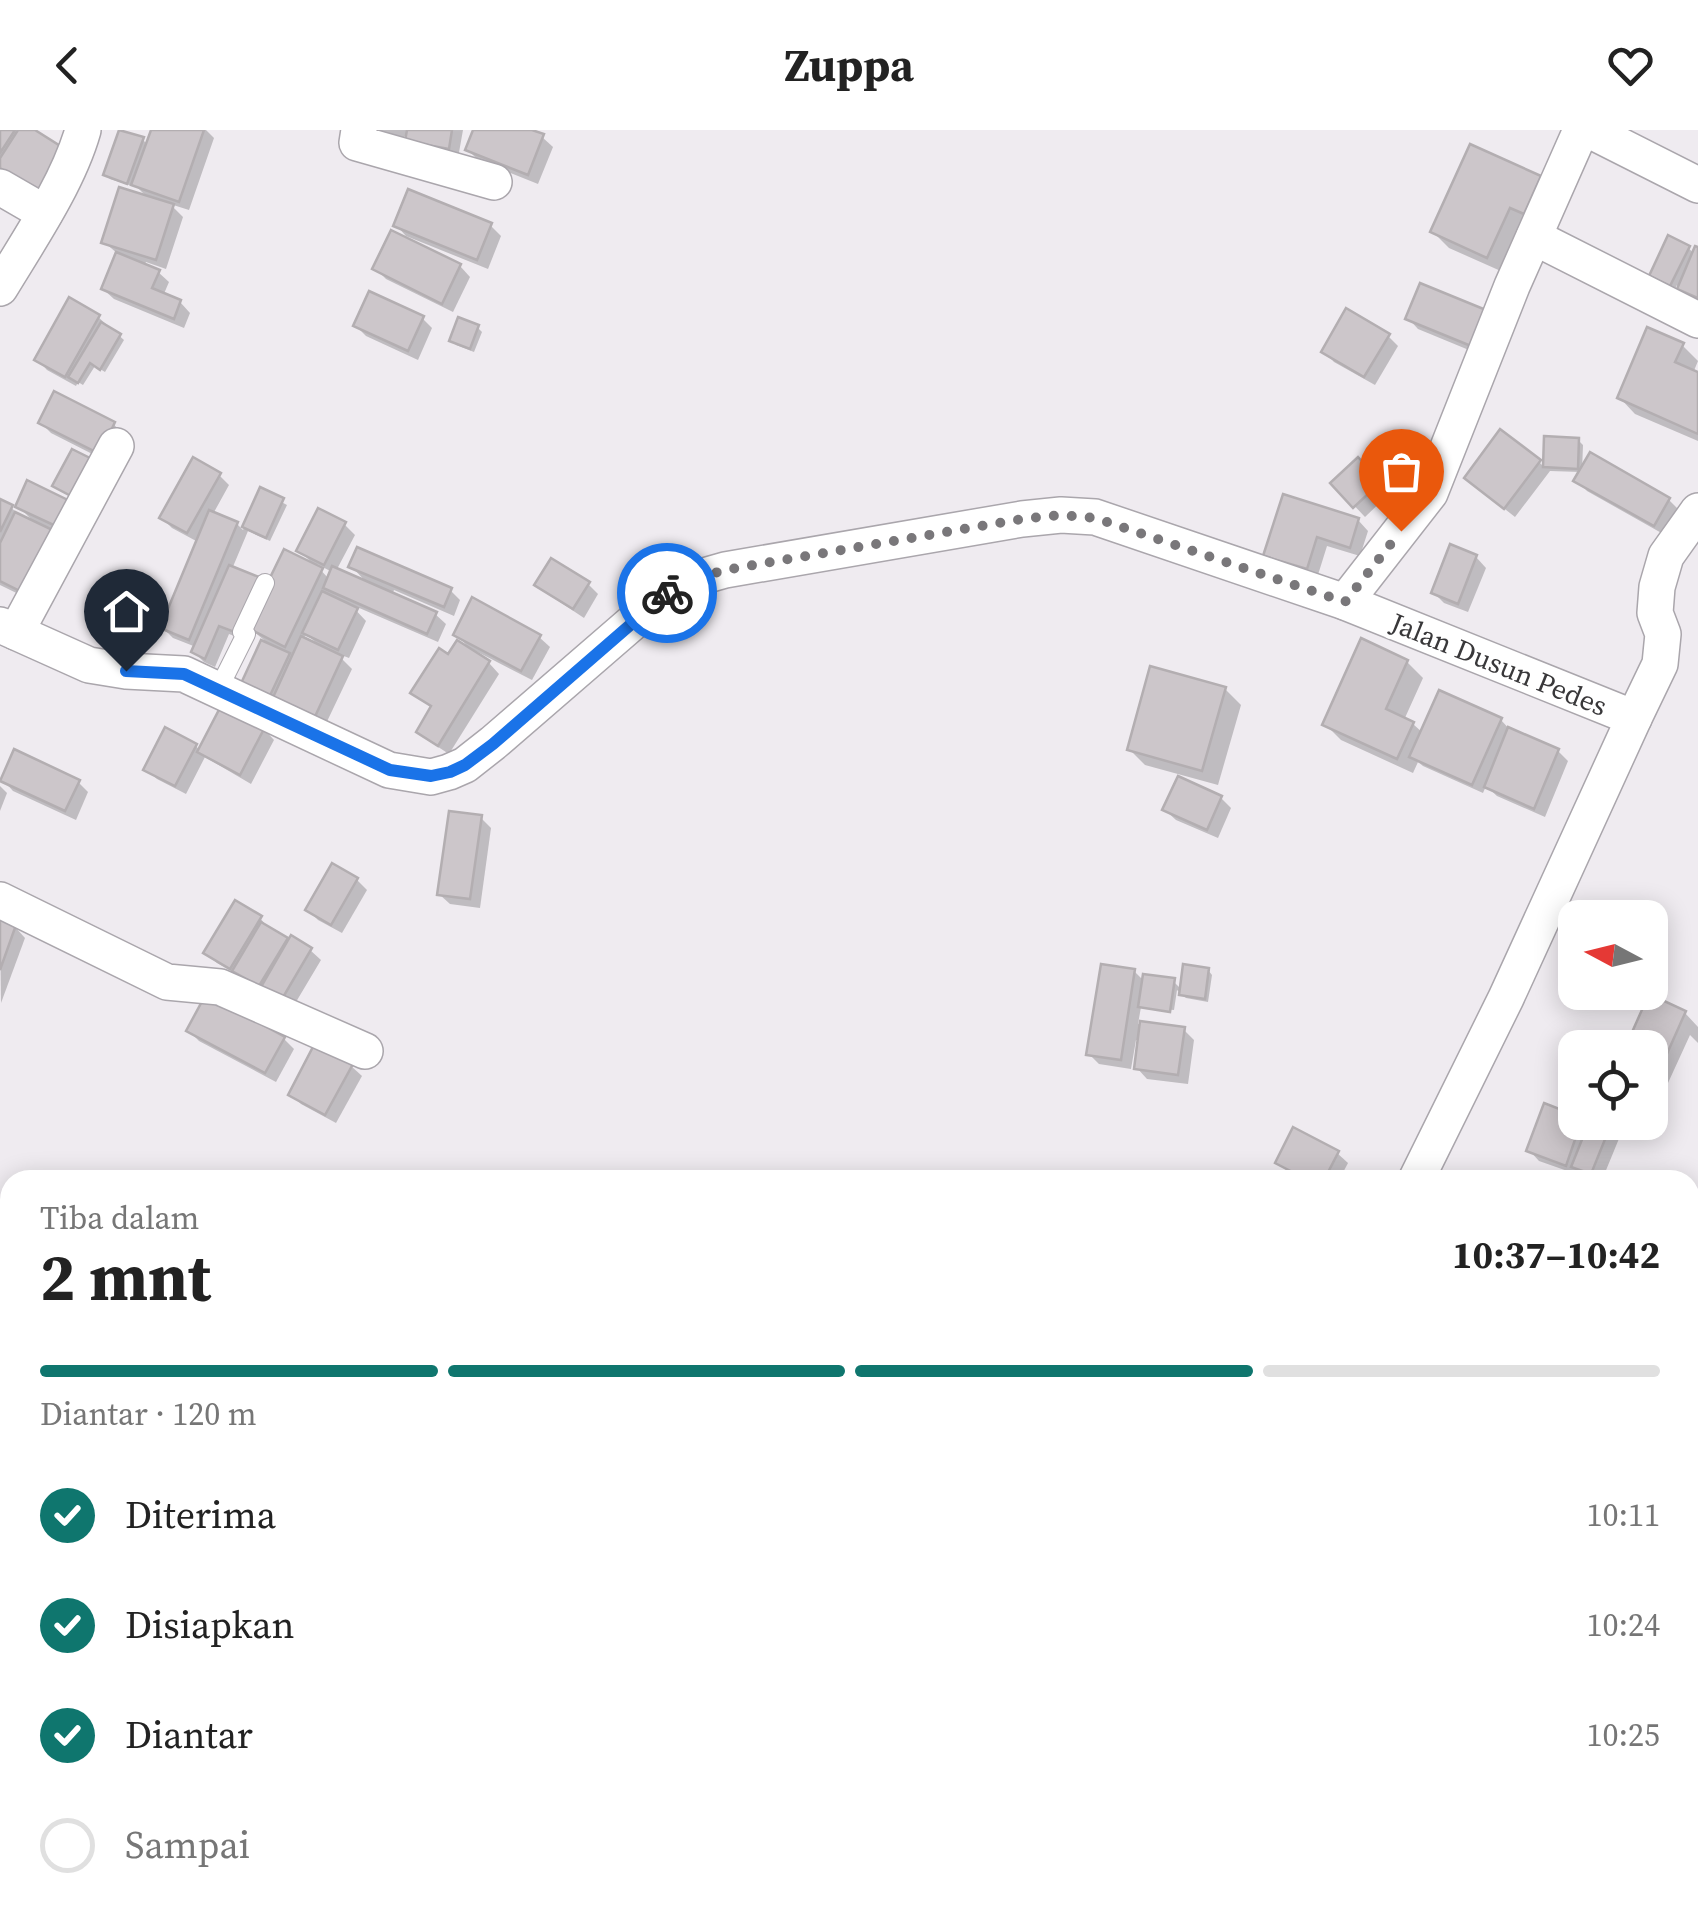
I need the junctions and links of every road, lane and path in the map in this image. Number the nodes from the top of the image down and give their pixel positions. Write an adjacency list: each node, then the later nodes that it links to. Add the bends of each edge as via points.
1 (83, 130): 7 (street)
2 (359, 130): 4 (street, via 357,143)
3 (1585, 130): 5 (street); 8 (street)
4 (494, 182)
5 (1698, 184)
6 (0, 186): 7 (street)
7 (45, 213): 9 (street)
8 (1534, 237): 10 (street); 14 (street, via 1430,493)
9 (0, 288)
10 (1698, 320)
11 (116, 446): 15 (street)
12 (1698, 511): 17 (street, Jalan Dusun Pedes, via 1666,556 1655,613 1663,634 1660,664)
13 (265, 583): 16 (lane)
14 (1345, 602): 16 (street, Jalan Dusun Pedes, via 1095,518 1061,515 697,578 670,590 465,765 431,776 390,770); 17 (street, Jalan Dusun Pedes)
15 (8, 629): 16 (street, Jalan Dusun Pedes, via 88,665 184,674)
16 (218, 690)
17 (1634, 718): 20 (street)
18 (0, 900): 19 (street, via 167,982 220,986)
19 (365, 1051)
20 (1421, 1170)

